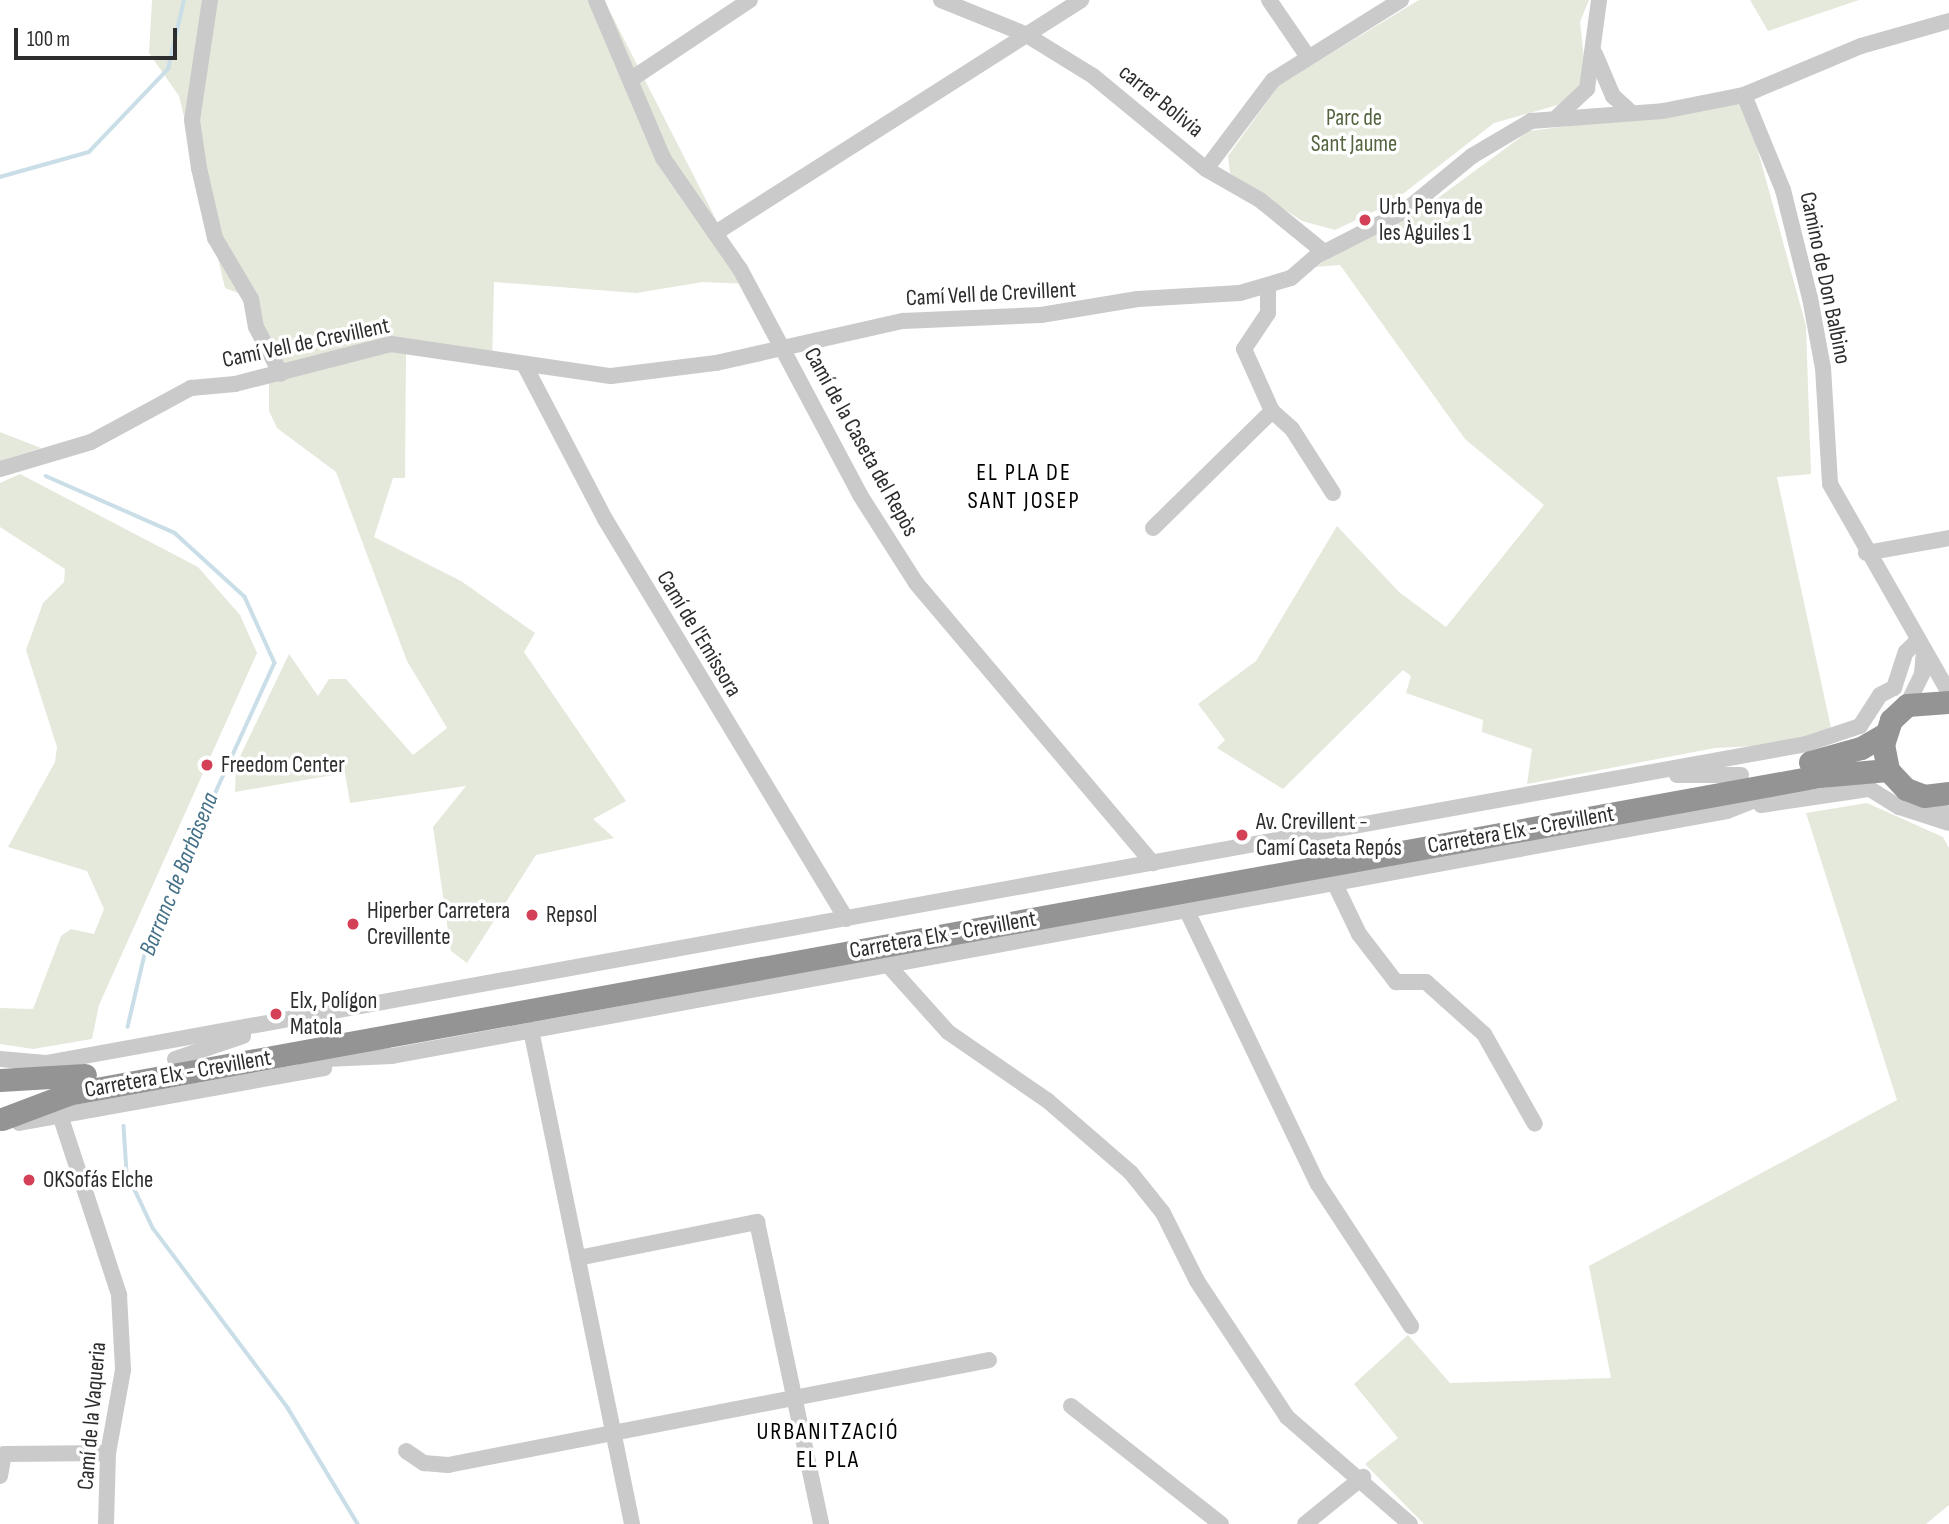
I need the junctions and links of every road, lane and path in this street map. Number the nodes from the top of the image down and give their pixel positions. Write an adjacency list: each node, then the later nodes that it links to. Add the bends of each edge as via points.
1 (210, 0): 30 (street, via 192,120 199,168 215,238 251,299 256,327)
2 (596, 0): 15 (street, Camí de la Caseta del Repòs)
3 (750, 0): 15 (street)
4 (941, 0): 11 (street, carrer Bolivia)
5 (1081, 0): 9 (street)
6 (1269, 0): 13 (street)
7 (1401, 0): 13 (street)
8 (1599, 0): 12 (street)
9 (1059, 14): 11 (street); 14 (street, via 1053,28)
10 (1949, 21): 18 (street, Camí Vell de Crevillent, via 1861,46)
11 (1025, 34): 14 (street, carrer Bolivia); 23 (street)
12 (1591, 46): 16 (street); 17 (street)
13 (1306, 54): 22 (street, via 1273,79)
14 (1060, 56): 22 (street, carrer Bolivia)
15 (630, 80): 23 (street, Camí de la Caseta del Repòs, via 663,158)
16 (1608, 87): 19 (street); 20 (street)
17 (1585, 94): 20 (street); 21 (street)
18 (1744, 95): 19 (street, Camí Vell de Crevillent); 36 (street, Camino de Don Balbino, via 1783,190 1810,298 1823,368 1830,484)
19 (1632, 113): 20 (street, Camí Vell de Crevillent)
20 (1598, 115): 21 (street, Camí Vell de Crevillent)
21 (1557, 116): 25 (street, Camí Vell de Crevillent, via 1519,128 1472,156 1405,211)
22 (1206, 169): 24 (street, carrer Bolivia, via 1260,200)
23 (717, 232): 28 (street, Camí de la Caseta del Repòs)
24 (1302, 235): 25 (street); 26 (street, carrer Bolivia)
25 (1347, 238): 26 (street, Camí Vell de Crevillent)
26 (1324, 252): 27 (street, Camí Vell de Crevillent, via 1291,278)
27 (1268, 286): 28 (street, Camí Vell de Crevillent, via 1138,299 1096,311 903,321); 31 (street, via 1268,313 1244,349)
28 (782, 347): 29 (street, Camí Vell de Crevillent, via 611,376); 52 (street, Camí de la Caseta del Repòs, via 860,495 916,583)
29 (525, 366): 30 (street, Camí Vell de Crevillent, via 391,344); 55 (street, Camí de l'Emissora, via 605,519)
30 (281, 374): 32 (street, Camí Vell de Crevillent, via 191,388 91,442)
31 (1272, 411): 33 (street, via 1292,429); 34 (street)
32 (0, 469)
33 (1333, 493)
34 (1153, 528)
35 (1949, 538): 36 (street)
36 (1866, 554): 37 (street, Camino de Don Balbino)
37 (1921, 646): 38 (street, Camino de Don Balbino); 41 (street, via 1923,674); 45 (street, via 1906,652 1894,688 1880,695 1860,726 1806,744)
38 (1946, 678): 39 (street, Camino de Don Balbino)
39 (1949, 693)
40 (1949, 702): 41 (highway)
41 (1907, 705): 42 (highway)
42 (1885, 734): 43 (highway); 44 (highway, Carretera Elx - Crevillent, via 1836,757)
43 (1888, 770): 46 (highway, Carretera Elx - Crevillent); 48 (highway, via 1906,789)
44 (1741, 775): 45 (street); 61 (highway, Carretera Elx - Crevillent)
45 (1636, 776): 52 (street)
46 (1818, 776): 49 (street); 62 (highway, Carretera Elx - Crevillent)
47 (1949, 793): 48 (highway)
48 (1924, 796): 50 (street)
49 (1727, 811): 51 (street, via 1870,789 1899,807); 53 (street)
50 (1949, 816)
51 (1949, 823)
52 (1153, 863): 55 (street)
53 (1334, 882): 54 (street); 67 (street, via 1359,934 1396,982 1426,982 1484,1034)
54 (1186, 909): 56 (street); 69 (street, via 1318,1184)
55 (846, 919): 57 (street)
56 (887, 964): 58 (street); 77 (street, via 948,1032 1048,1101 1131,1173 1163,1213 1197,1281 1287,1418)
57 (302, 1017): 60 (street, via 46,1063); 61 (street)
58 (531, 1030): 59 (street); 68 (street)
59 (393, 1056): 62 (street); 65 (street)
60 (0, 1059)
61 (174, 1059): 63 (highway, Carretera Elx - Crevillent, via 35,1083)
62 (239, 1063): 66 (highway, Carretera Elx - Crevillent, via 42,1099)
63 (0, 1080)
64 (0, 1088): 66 (highway)
65 (59, 1112): 66 (street); 75 (street, Camí de la Vaqueria, via 119,1295 123,1370)
66 (1, 1124)
67 (1535, 1124)
68 (578, 1258): 71 (street, via 757,1223); 73 (street)
69 (1411, 1325)
70 (989, 1360): 71 (street)
71 (793, 1400): 73 (street); 80 (street)
72 (1072, 1406): 81 (street)
73 (614, 1434): 74 (street, via 448,1465 424,1463); 79 (street)
74 (406, 1451)
75 (108, 1453): 76 (street, via 4,1454); 78 (street, Camí de la Vaqueria)
76 (0, 1476)
77 (1363, 1477): 82 (street); 83 (street)
78 (106, 1524)
79 (632, 1524)
80 (821, 1524)
81 (1221, 1524)
82 (1304, 1524)
83 (1410, 1524)

